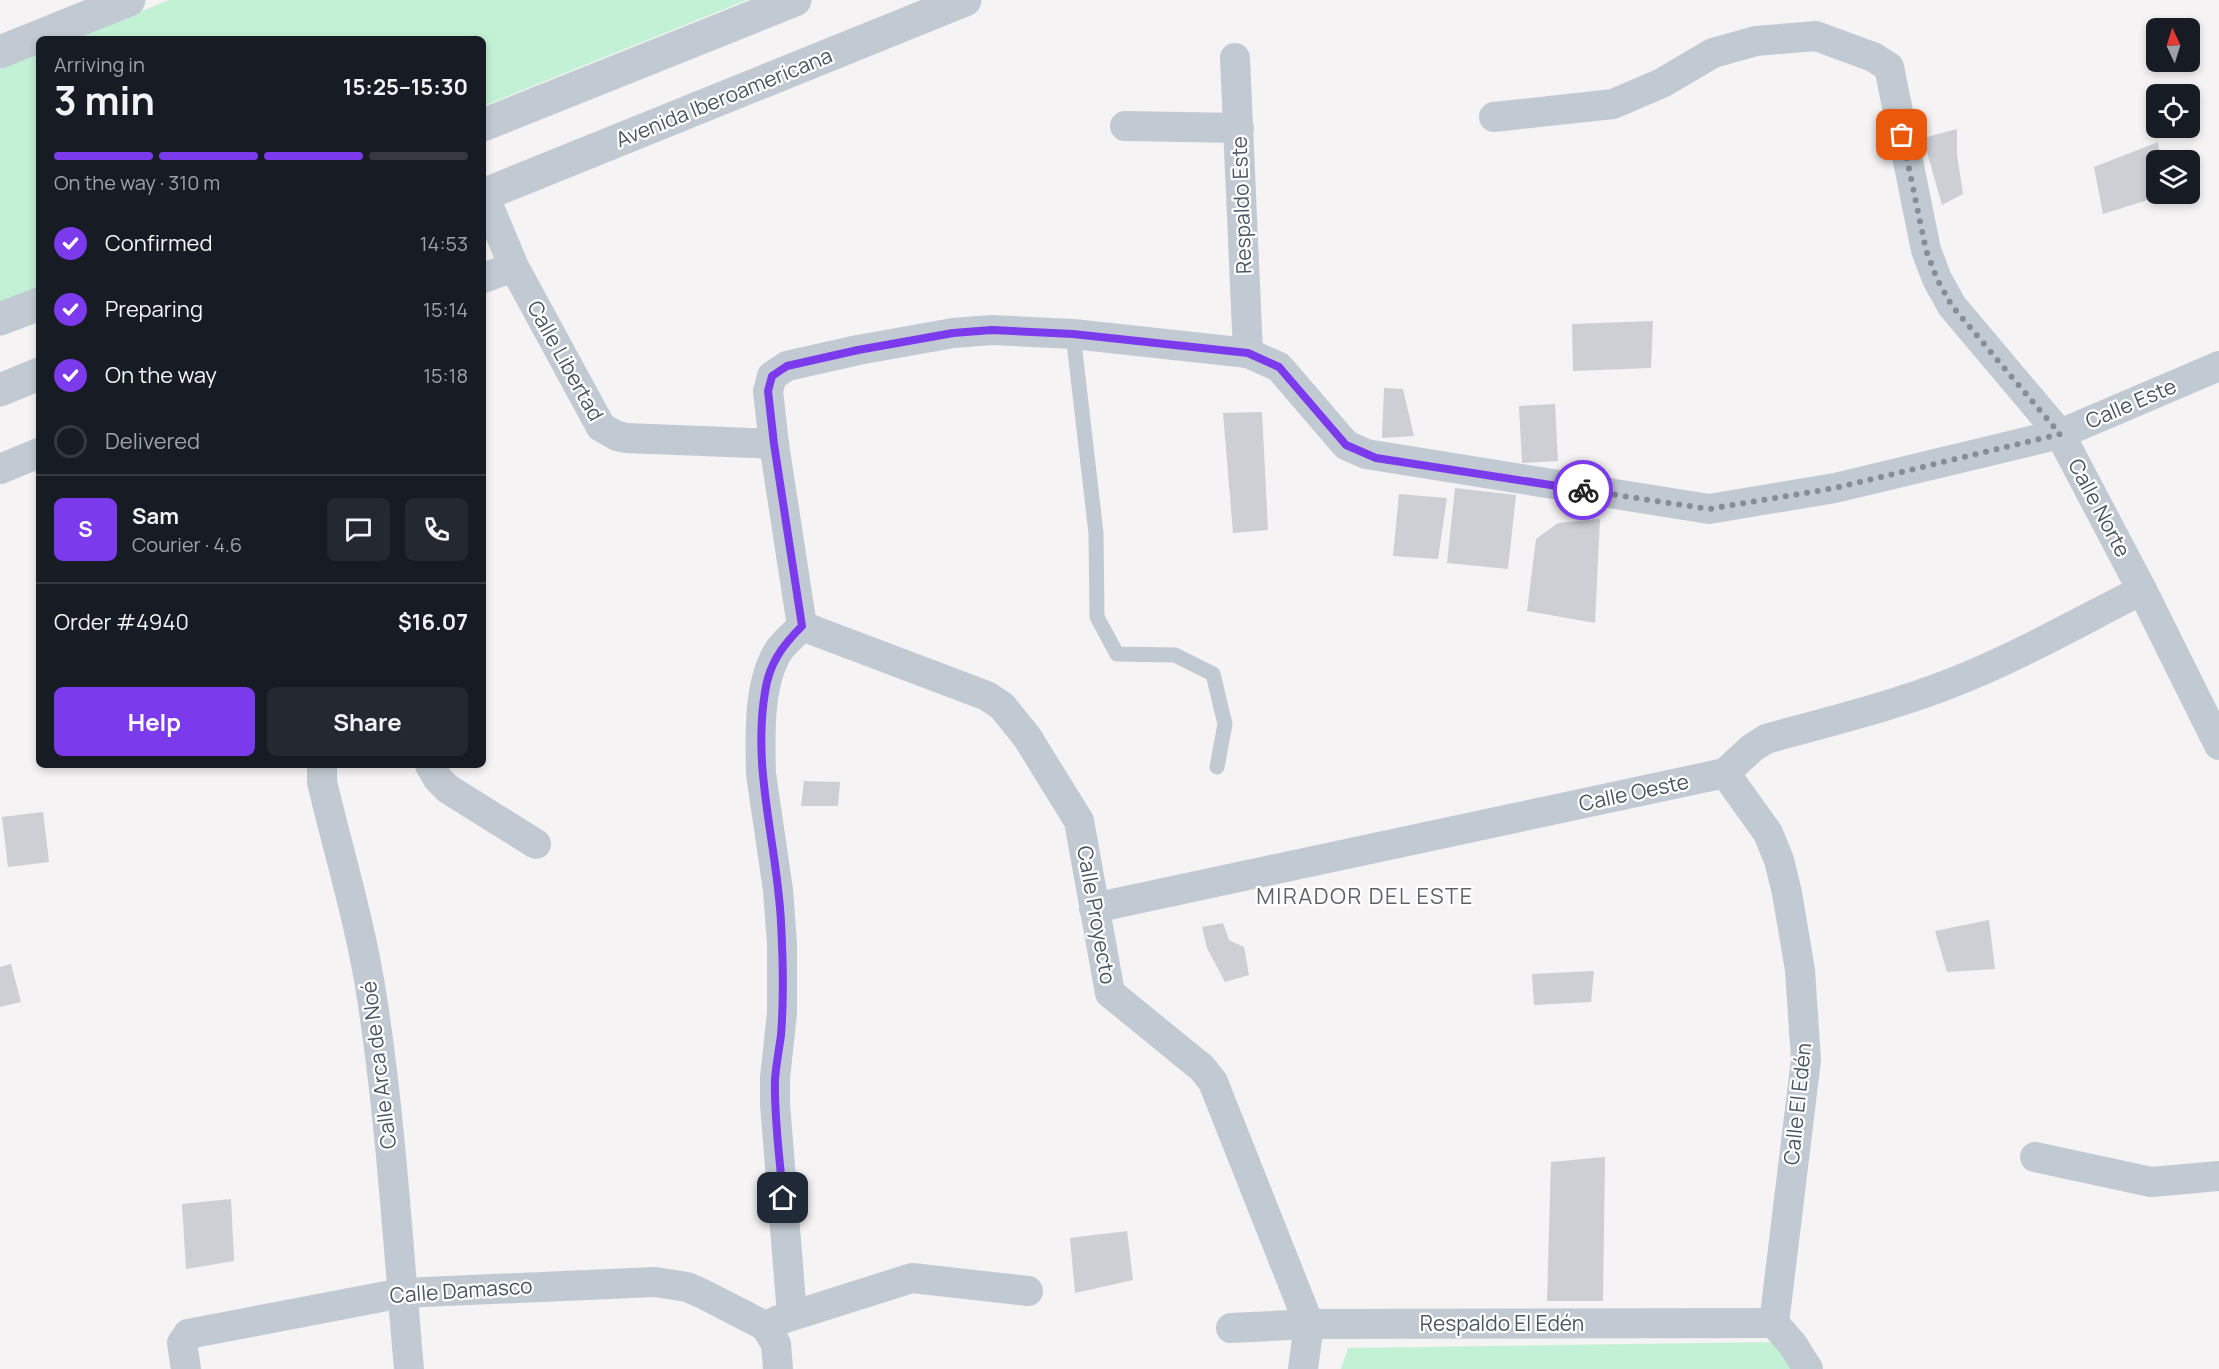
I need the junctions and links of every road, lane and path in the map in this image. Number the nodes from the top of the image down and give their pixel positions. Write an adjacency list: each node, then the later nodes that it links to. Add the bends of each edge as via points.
1 (129, 0): 4 (street)
2 (795, 0): 9 (street)
3 (965, 0): 12 (street, Avenida Iberoamericana)
4 (40, 36)
5 (36, 37): 6 (street)
6 (0, 52)
7 (1235, 58): 11 (street, Respaldo Este)
8 (1494, 117): 23 (street, Calle Norte, via 1613,104 1713,53 1756,41 1811,36 1873,57 1889,67 1926,250 1937,279 1952,306)
9 (486, 124)
10 (1125, 126): 11 (street)
11 (1239, 128): 19 (street, Respaldo Este)
12 (486, 194)
13 (486, 200): 14 (street, Calle Libertad)
14 (514, 267): 15 (street); 24 (street, Calle Libertad, via 601,427 626,438)
15 (486, 277)
16 (36, 305): 17 (street)
17 (0, 319)
18 (1073, 334): 19 (street, Calle Este); 24 (street, Calle Este, via 992,330 953,333 787,366 772,376 768,391); 30 (lane, via 1096,533 1097,617 1117,654 1174,655 1213,674 1225,724)
19 (1248, 353): 23 (street, Calle Este, via 1279,367 1346,445 1366,454 1701,509 1835,488)
20 (2219, 366): 23 (street, Calle Este)
21 (36, 375): 22 (street)
22 (0, 390)
23 (2060, 434): 27 (street, Calle Norte)
24 (774, 444): 28 (street)
25 (36, 454): 26 (street)
26 (0, 469)
27 (2142, 590): 29 (street, Calle Norte); 33 (street, via 1951,683 1900,702 1766,739)
28 (802, 626): 35 (street, Calle Proyecto, via 987,696 1002,706 1027,737 1079,821); 40 (street, via 779,651 768,676 760,750 781,918 782,1013 775,1104)
29 (2219, 745)
30 (1217, 767)
31 (322, 768): 39 (street, Calle Arca de Noé, via 372,997 384,1085)
32 (432, 768): 34 (street, via 448,789)
33 (1725, 773): 35 (street, Calle Oeste); 41 (street, Calle El Edén, via 1768,833 1779,860 1800,970 1806,1060)
34 (536, 844)
35 (1094, 908): 42 (street, Calle Proyecto, via 1111,994 1202,1068 1213,1082)
36 (2035, 1157): 37 (street, via 2151,1182)
37 (2219, 1176)
38 (1028, 1291): 40 (street, via 912,1278)
39 (402, 1293): 43 (street, Calle Damasco, via 655,1282 687,1287); 45 (street, Calle Damasco, via 188,1334 182,1342); 46 (street, Calle Arca de Noé)
40 (792, 1315): 43 (street)
41 (1774, 1323): 42 (street, Respaldo El Edén); 49 (street)
42 (1309, 1324): 44 (street, Respaldo El Edén); 48 (street, Calle Proyecto)
43 (765, 1326): 47 (street, via 776,1344)
44 (1231, 1328)
45 (186, 1369)
46 (409, 1369)
47 (778, 1369)
48 (1303, 1369)
49 (1808, 1369)

